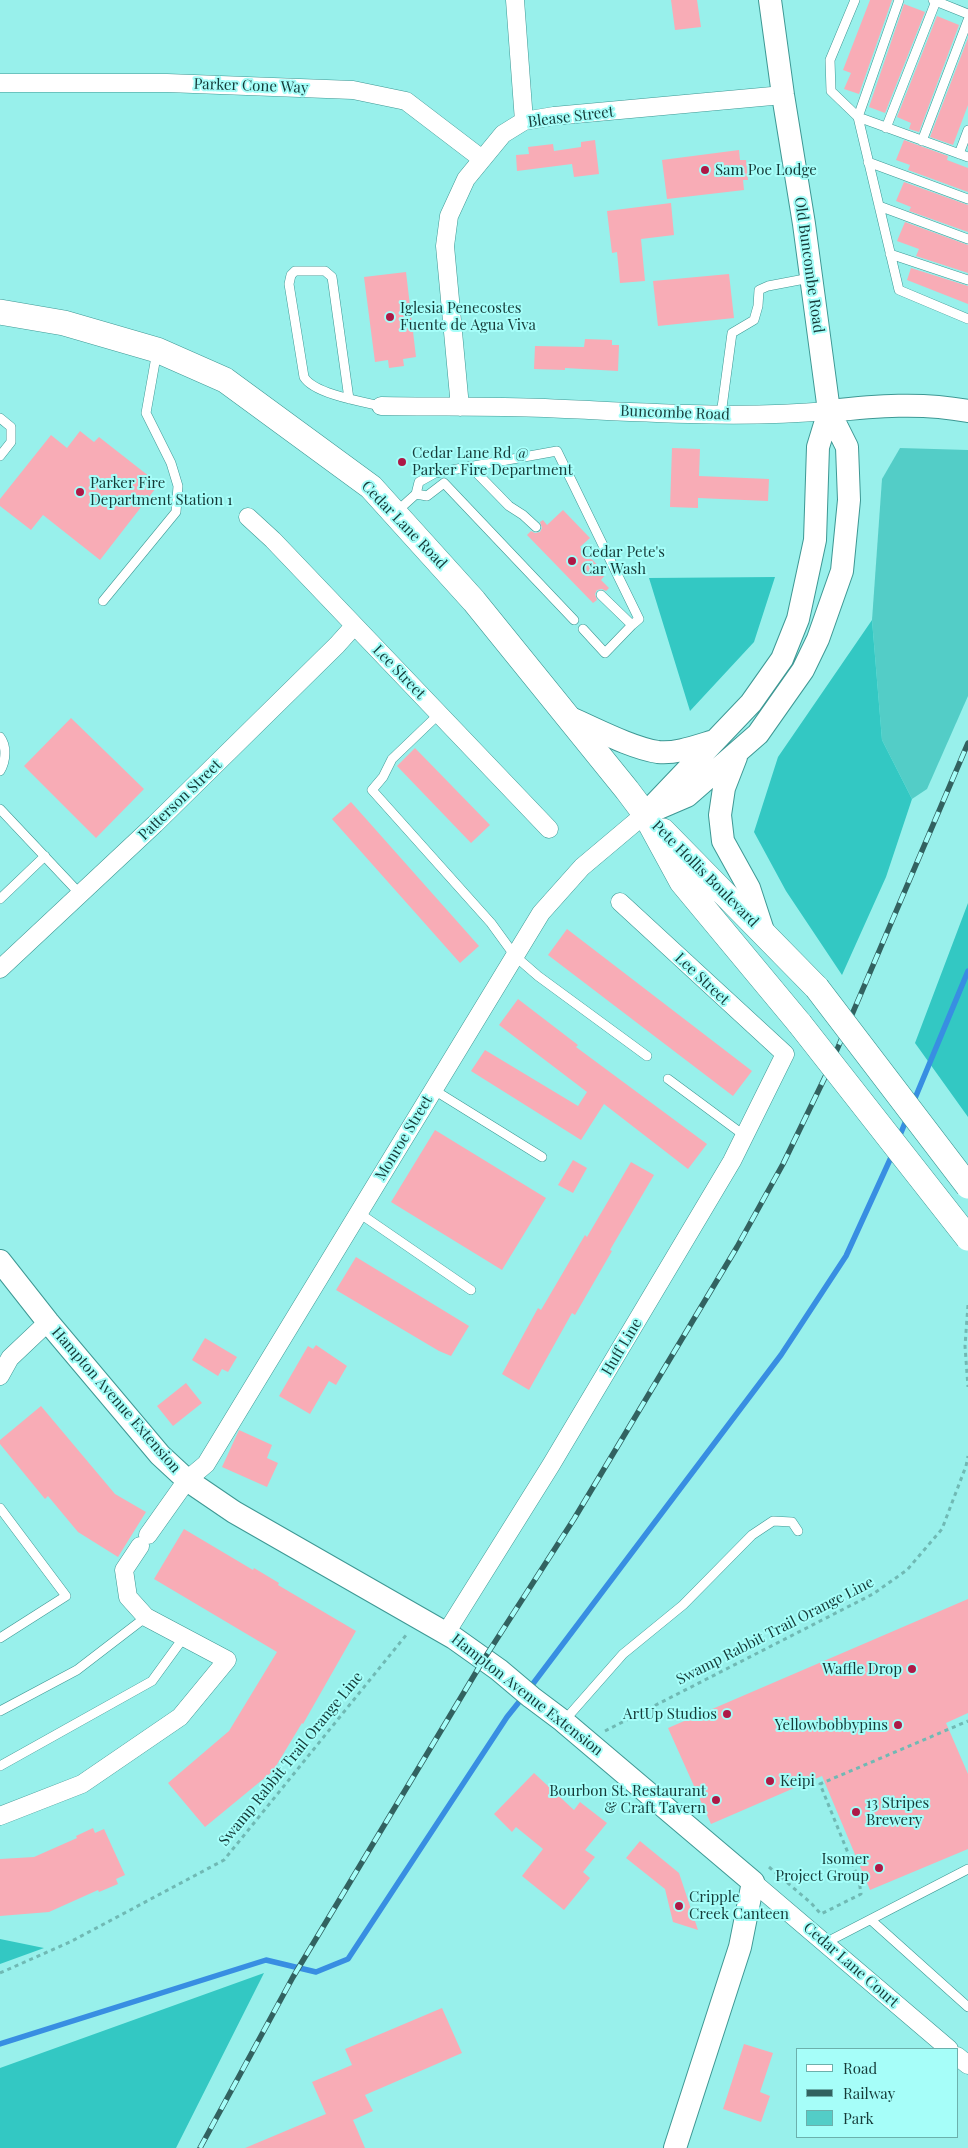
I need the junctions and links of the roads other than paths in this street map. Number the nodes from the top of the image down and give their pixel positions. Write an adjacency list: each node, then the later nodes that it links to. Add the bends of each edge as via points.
1 (515, 0): 11 (street)
2 (855, 0): 10 (lane, via 830,60 831,91)
3 (899, 0): 10 (lane)
4 (774, 1): 9 (street, Old Buncombe Road)
5 (934, 1): 6 (lane); 12 (lane)
6 (968, 14)
7 (968, 20): 14 (lane)
8 (0, 83): 16 (street, Parker Cone Way, via 167,83 353,90 406,101)
9 (782, 95): 11 (street, Blease Street); 22 (street, Old Buncombe Road)
10 (858, 117): 12 (lane); 17 (lane)
11 (524, 121): 16 (street, Blease Street, via 503,134)
12 (886, 128): 14 (lane)
13 (968, 130): 15 (lane)
14 (922, 140): 15 (lane)
15 (964, 155)
16 (482, 159): 29 (street, Blease Street, via 454,202 445,237)
17 (868, 162): 18 (lane); 19 (lane)
18 (968, 199)
19 (879, 206): 20 (lane); 21 (lane)
20 (968, 239)
21 (890, 254): 23 (lane); 25 (lane, via 899,290)
22 (811, 278): 30 (street, Old Buncombe Road); 32 (lane, via 759,290 754,320 732,333)
23 (968, 280)
24 (0, 312): 26 (main road, Cedar Lane Road, via 64,323)
25 (968, 319)
26 (157, 350): 37 (main road, Cedar Lane Road, via 226,380 371,487); 41 (lane, via 146,413 171,463 178,486 176,512)
27 (349, 399): 27 (lane, via 332,277 325,271 295,272 289,284 304,377 322,390); 28 (lane)
28 (382, 406): 29 (street, Buncombe Road)
29 (460, 407): 32 (street, Buncombe Road)
30 (829, 411): 31 (street, Buncombe Road, via 910,406); 32 (street, Buncombe Road); 49 (street, Old Buncombe Road, via 818,447 815,540 798,619 782,659 751,703); 50 (street, Old Buncombe Road, via 847,448 849,500 842,571 818,639 803,670 758,734)
31 (968, 411)
32 (721, 415)
33 (0, 418): 34 (lane, via 11,427 11,442)
34 (0, 456)
35 (470, 466): 36 (lane, via 435,472 419,482); 39 (lane, via 509,506); 43 (lane, via 557,451 639,619)
36 (416, 494): 37 (lane); 42 (lane, via 427,496 444,484)
37 (395, 513): 47 (main road, Cedar Lane Road, via 474,601)
38 (248, 517): 44 (street, Lee Street)
39 (536, 527)
40 (601, 595): 43 (lane)
41 (103, 601)
42 (574, 620)
43 (632, 625): 45 (lane, via 605,653)
44 (354, 626): 46 (street, Lee Street); 56 (street, Patterson Street)
45 (583, 630)
46 (439, 714): 54 (street, Lee Street); 60 (lane, via 392,759 384,777 372,790 491,923)
47 (568, 717): 49 (street, via 657,752 683,750); 53 (main road, Cedar Lane Road)
48 (0, 737): 51 (lane, via 5,756)
49 (715, 741): 53 (street, Old Buncombe Road)
50 (737, 754): 53 (street, Old Buncombe Road, via 687,796); 59 (street, Old Buncombe Road, via 724,788 720,815 724,842 749,888)
51 (0, 771)
52 (0, 809): 55 (lane)
53 (645, 814): 59 (main road, Pete Hollis Boulevard); 60 (street, Monroe Street, via 582,867 541,913); 70 (main road, Pete Hollis Boulevard, bridge, via 682,882 800,1024)
54 (549, 829)
55 (44, 856): 56 (lane); 57 (lane)
56 (81, 895): 61 (street, Patterson Street)
57 (0, 899)
58 (620, 902): 62 (street, Lee Street)
59 (764, 934): 68 (main road, Pete Hollis Boulevard, bridge, via 817,988)
60 (515, 956): 63 (lane); 65 (street, Monroe Street)
61 (0, 969)
62 (785, 1054): 66 (street, Huff Line)
63 (647, 1056)
64 (668, 1080): 66 (lane)
65 (434, 1090): 67 (lane); 69 (street, Monroe Street)
66 (745, 1136): 79 (street, Huff Line, via 561,1448)
67 (542, 1158)
68 (968, 1186)
69 (359, 1213): 72 (lane); 75 (street, Monroe Street, via 206,1464)
70 (968, 1238)
71 (0, 1261): 73 (street, Hampton Avenue Extension)
72 (471, 1290)
73 (48, 1322): 74 (street, via 10,1358); 75 (street, Hampton Avenue Extension, via 160,1455)
74 (0, 1376)
75 (187, 1480): 78 (street, Monroe Street, via 124,1570 128,1597); 79 (street, Hampton Avenue Extension, via 234,1512)
76 (0, 1508): 81 (lane, via 66,1596)
77 (798, 1531): 83 (lane, via 792,1522 773,1521 752,1534 683,1605 623,1654)
78 (146, 1616): 80 (street, Monroe Street); 82 (lane, via 77,1670)
79 (446, 1632): 83 (street, Hampton Avenue Extension)
80 (184, 1637): 84 (lane, via 152,1681); 85 (street, Monroe Street, via 228,1660 180,1717 82,1784)
81 (0, 1638)
82 (0, 1711)
83 (563, 1721): 87 (street, Hampton Avenue Extension)
84 (0, 1766)
85 (0, 1816)
86 (968, 1869): 88 (lane)
87 (760, 1874): 89 (street, Cedar Lane Court); 94 (street, via 740,1947)
88 (871, 1920): 89 (lane); 90 (lane)
89 (825, 1943): 91 (street, Cedar Lane Court)
90 (968, 2006)
91 (948, 2048)
92 (958, 2057): 93 (street)
93 (968, 2066)
94 (675, 2148)

